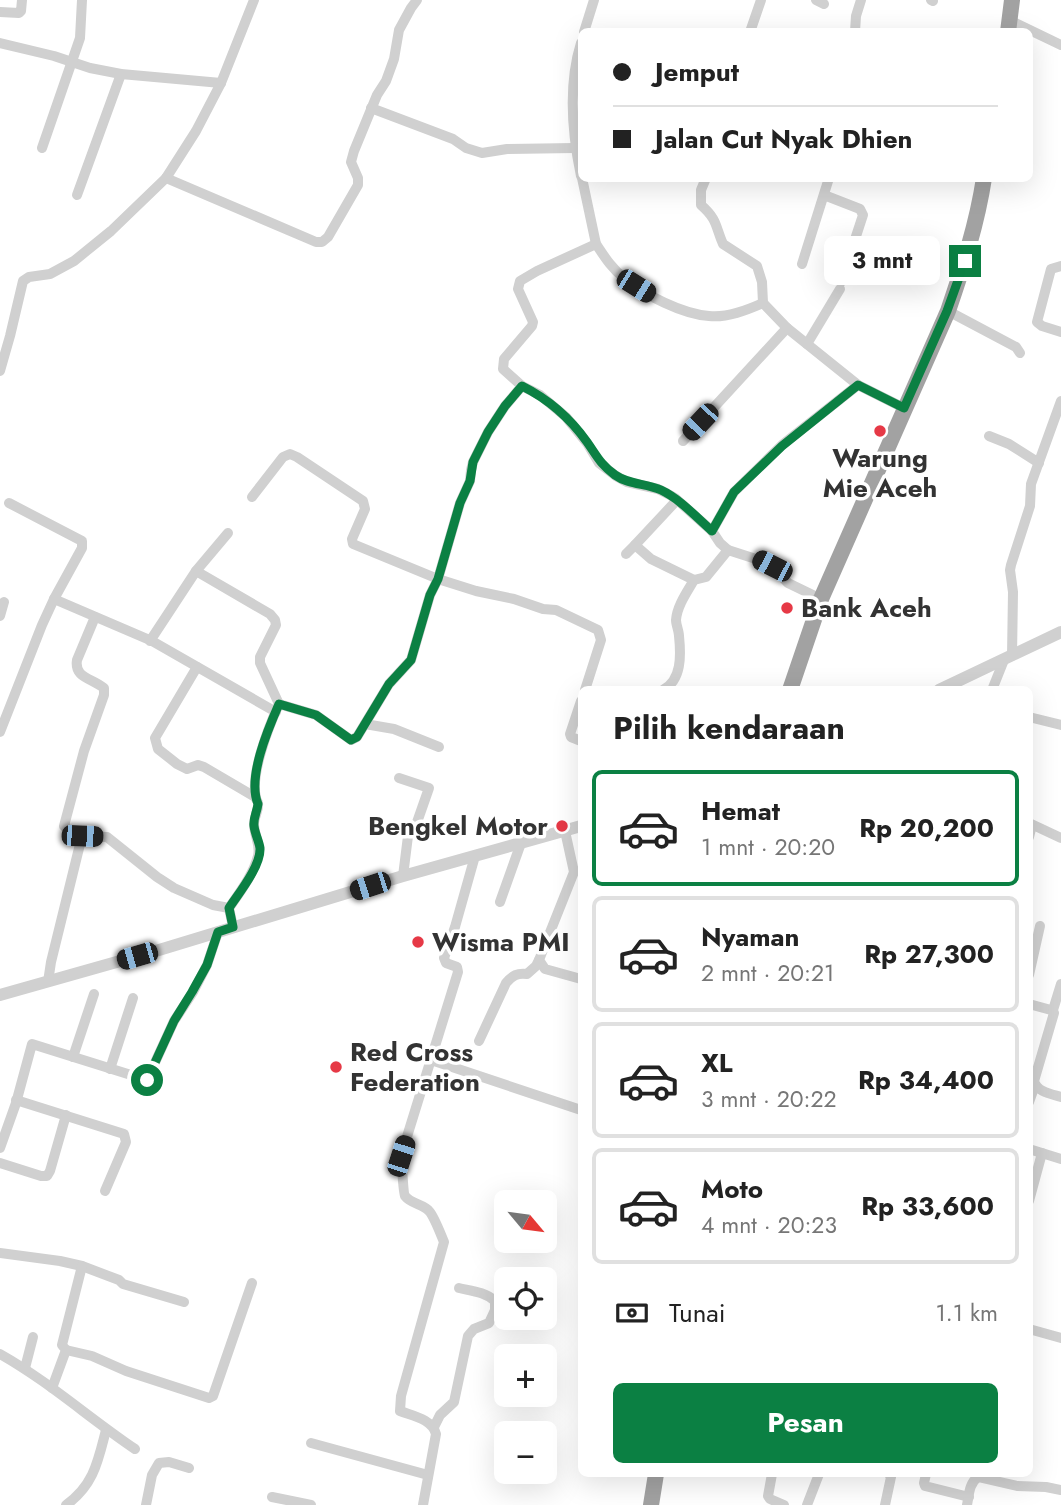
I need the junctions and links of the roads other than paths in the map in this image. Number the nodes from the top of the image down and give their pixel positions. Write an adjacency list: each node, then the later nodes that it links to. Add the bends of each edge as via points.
1 (22, 0): 9 (street, via 19,13)
2 (82, 0): 18 (street, via 80,38)
3 (254, 0): 20 (street)
4 (417, 0): 21 (street, via 399,30 394,59)
5 (594, 0): 11 (street)
6 (761, 0): 12 (street)
7 (861, 0): 13 (street)
8 (1012, 0): 10 (highway)
9 (0, 12)
10 (1008, 26)
11 (585, 28)
12 (751, 28)
13 (855, 28)
14 (1033, 35): 16 (street)
15 (0, 43): 18 (street)
16 (1061, 45)
17 (578, 52): 23 (street, via 573,96)
18 (72, 62): 19 (street); 22 (street)
19 (121, 74): 20 (street); 30 (street)
20 (221, 83): 25 (street)
21 (372, 108): 23 (street, via 482,153); 25 (street, via 351,162 358,185 322,242)
22 (42, 148)
23 (575, 148): 24 (street)
24 (578, 162)
25 (166, 178): 41 (street, via 74,261 23,281)
26 (582, 182): 32 (street)
27 (704, 182): 35 (street, via 701,205 717,224 723,244 757,266)
28 (828, 182): 31 (street)
29 (983, 182): 36 (highway, via 965,261)
30 (77, 195)
31 (824, 195): 33 (street); 39 (street, via 860,208 863,215 840,285)
32 (596, 244): 35 (street, via 624,278 683,310 723,316); 43 (street, via 520,281 518,289 533,322 504,359 503,369)
33 (802, 264)
34 (1061, 266): 38 (street, via 1051,269 1037,323)
35 (762, 303): 37 (street)
36 (947, 311): 40 (street, via 1016,347); 45 (highway)
37 (787, 328): 39 (street); 47 (street)
38 (1061, 332)
39 (807, 344): 42 (street)
40 (1020, 354)
41 (0, 370)
42 (858, 385): 45 (street); 52 (street, via 734,492)
43 (522, 386): 50 (street, via 566,417 599,463 616,476); 58 (street, via 488,432 473,462)
44 (1061, 401): 48 (street)
45 (904, 408): 61 (highway)
46 (989, 436): 48 (street)
47 (683, 441)
48 (1039, 463): 67 (street, via 1010,570)
49 (252, 497): 58 (street, via 283,457 297,457 363,500 365,509 353,544)
50 (677, 500): 52 (street); 54 (street)
51 (9, 503): 60 (street, via 82,541)
52 (712, 531): 55 (street)
53 (228, 533): 57 (street)
54 (635, 545): 56 (street); 59 (street, via 651,559)
55 (728, 550): 59 (street, via 706,577); 61 (street, via 759,559 788,583)
56 (626, 554)
57 (196, 571): 66 (street); 74 (street, via 275,620 260,663)
58 (438, 579): 69 (street, via 556,610 598,630 601,640); 77 (street, via 411,660 389,684)
59 (694, 580): 70 (street, via 679,608 678,674)
60 (54, 599): 64 (street); 79 (street)
61 (821, 599): 71 (highway)
62 (4, 602): 63 (street)
63 (0, 616)
64 (95, 617): 66 (street); 87 (street, via 76,667 79,674 104,688 104,695 64,826)
65 (1061, 632): 67 (street)
66 (150, 641): 68 (street)
67 (1008, 658): 72 (street); 73 (street)
68 (197, 667): 74 (street); 83 (street, via 155,738 158,749 187,769 204,767)
69 (586, 686)
70 (669, 686)
71 (791, 686)
72 (948, 686)
73 (994, 686)
74 (278, 708): 77 (street, via 316,715 351,740); 83 (street, via 264,743)
75 (578, 710): 80 (street, via 570,734)
76 (1033, 718): 78 (street)
77 (365, 724): 81 (street, via 394,729)
78 (1061, 725)
79 (0, 732)
80 (578, 740)
81 (439, 747)
82 (398, 778): 92 (street, via 429,788 408,836)
83 (255, 797): 94 (street, via 259,855)
84 (1033, 825): 88 (street)
85 (578, 827): 86 (street)
86 (565, 831): 89 (street); 91 (street)
87 (82, 836): 94 (street, via 107,837 174,888); 101 (street)
88 (1061, 838)
89 (521, 843): 90 (street); 93 (street)
90 (475, 856): 92 (street); 110 (street, via 444,958 458,972)
91 (578, 872): 99 (street)
92 (403, 876): 96 (street)
93 (500, 902)
94 (229, 908): 96 (street)
95 (1040, 926): 98 (street)
96 (233, 927): 97 (street)
97 (218, 932): 101 (street); 111 (street, via 207,965 147,1080)
98 (1033, 957)
99 (539, 960): 100 (street, via 545,969); 108 (street, via 527,974 511,976 506,982)
100 (578, 978)
101 (48, 982): 104 (street)
102 (1061, 984): 107 (street)
103 (94, 994): 109 (street)
104 (0, 995)
105 (133, 998): 111 (street)
106 (1033, 1005): 107 (street)
107 (1053, 1010): 112 (street)
108 (480, 1041)
109 (74, 1057): 111 (street); 115 (street, via 32,1044)
110 (431, 1060): 116 (street); 137 (street, via 401,1156 403,1191 406,1198 429,1211 444,1242 400,1411)
111 (110, 1069)
112 (1035, 1085): 113 (street); 114 (street)
113 (1033, 1091)
114 (1061, 1097)
115 (16, 1100): 117 (street); 118 (street)
116 (578, 1109)
117 (66, 1115): 122 (street, via 47,1176); 124 (street, via 126,1137)
118 (0, 1148)
119 (1033, 1150): 120 (street)
120 (1042, 1153): 121 (street); 123 (street)
121 (1061, 1159)
122 (0, 1163)
123 (1033, 1186)
124 (105, 1191)
125 (0, 1253): 126 (street)
126 (82, 1266): 129 (street); 133 (street, via 62,1345)
127 (253, 1283): 133 (street, via 209,1398)
128 (459, 1288): 137 (street, via 483,1293 495,1301 495,1310 489,1323 468,1336 454,1402)
129 (184, 1302)
130 (1033, 1330): 132 (street)
131 (33, 1337): 135 (street)
132 (1061, 1338)
133 (66, 1350): 136 (street)
134 (0, 1354): 135 (street)
135 (25, 1368): 136 (street)
136 (52, 1388): 138 (street)
137 (434, 1427): 142 (street)
138 (106, 1430): 140 (street); 152 (street, via 95,1472)
139 (311, 1443): 142 (street)
140 (135, 1449)
141 (189, 1468): 153 (street, via 159,1463)
142 (428, 1475): 155 (street)
143 (656, 1477): 156 (highway)
144 (667, 1477): 157 (highway)
145 (771, 1477): 158 (street, via 769,1499)
146 (818, 1477): 159 (street)
147 (891, 1477): 160 (street)
148 (925, 1477): 151 (street, via 925,1486)
149 (1061, 1490): 151 (street, via 978,1477 972,1480)
150 (272, 1497): 154 (street)
151 (968, 1501)
152 (66, 1505)
153 (146, 1505)
154 (311, 1505)
155 (423, 1505)
156 (651, 1505)
157 (662, 1505)
158 (784, 1505)
159 (807, 1505)
160 (885, 1505)

